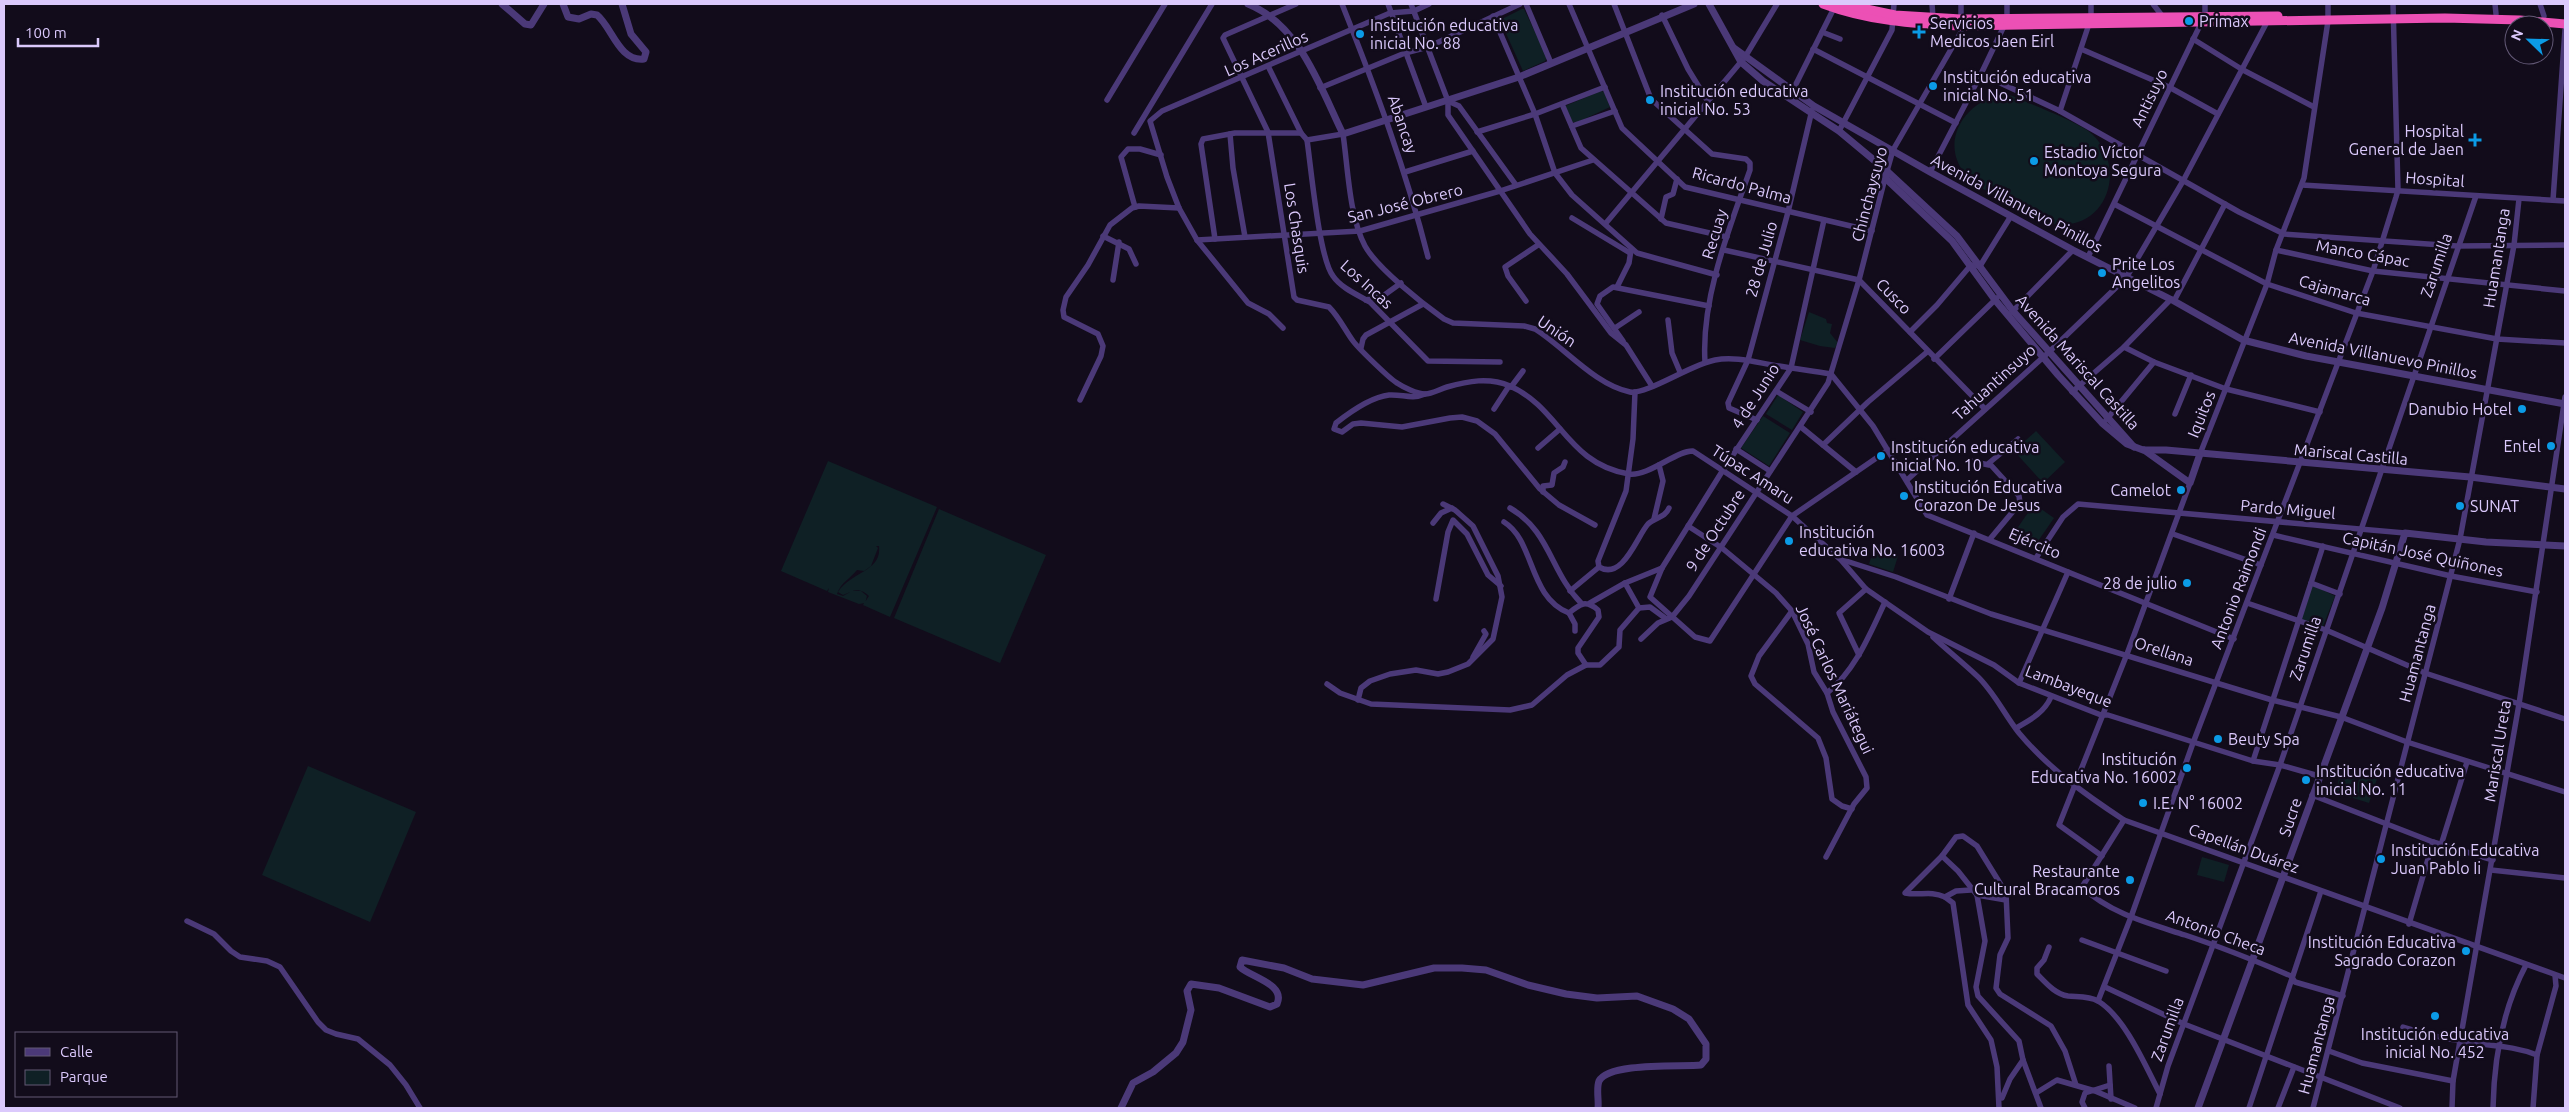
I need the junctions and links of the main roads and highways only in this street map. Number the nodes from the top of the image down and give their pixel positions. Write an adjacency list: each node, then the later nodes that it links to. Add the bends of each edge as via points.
1 (1823, 4): 3 (highway)
2 (1843, 4): 5 (highway)
3 (1835, 6): 5 (highway)
4 (2394, 16): 6 (highway); 7 (highway, via 2496,14); 11 (highway)
5 (1895, 18): 9 (highway); 9 (highway)
6 (2328, 18): 8 (highway); 8 (highway, via 2268,22)
7 (2565, 18)
8 (2203, 19): 10 (highway); 10 (highway, via 2163,17)
9 (1961, 22): 10 (highway)
10 (2090, 22)
11 (2565, 24)

